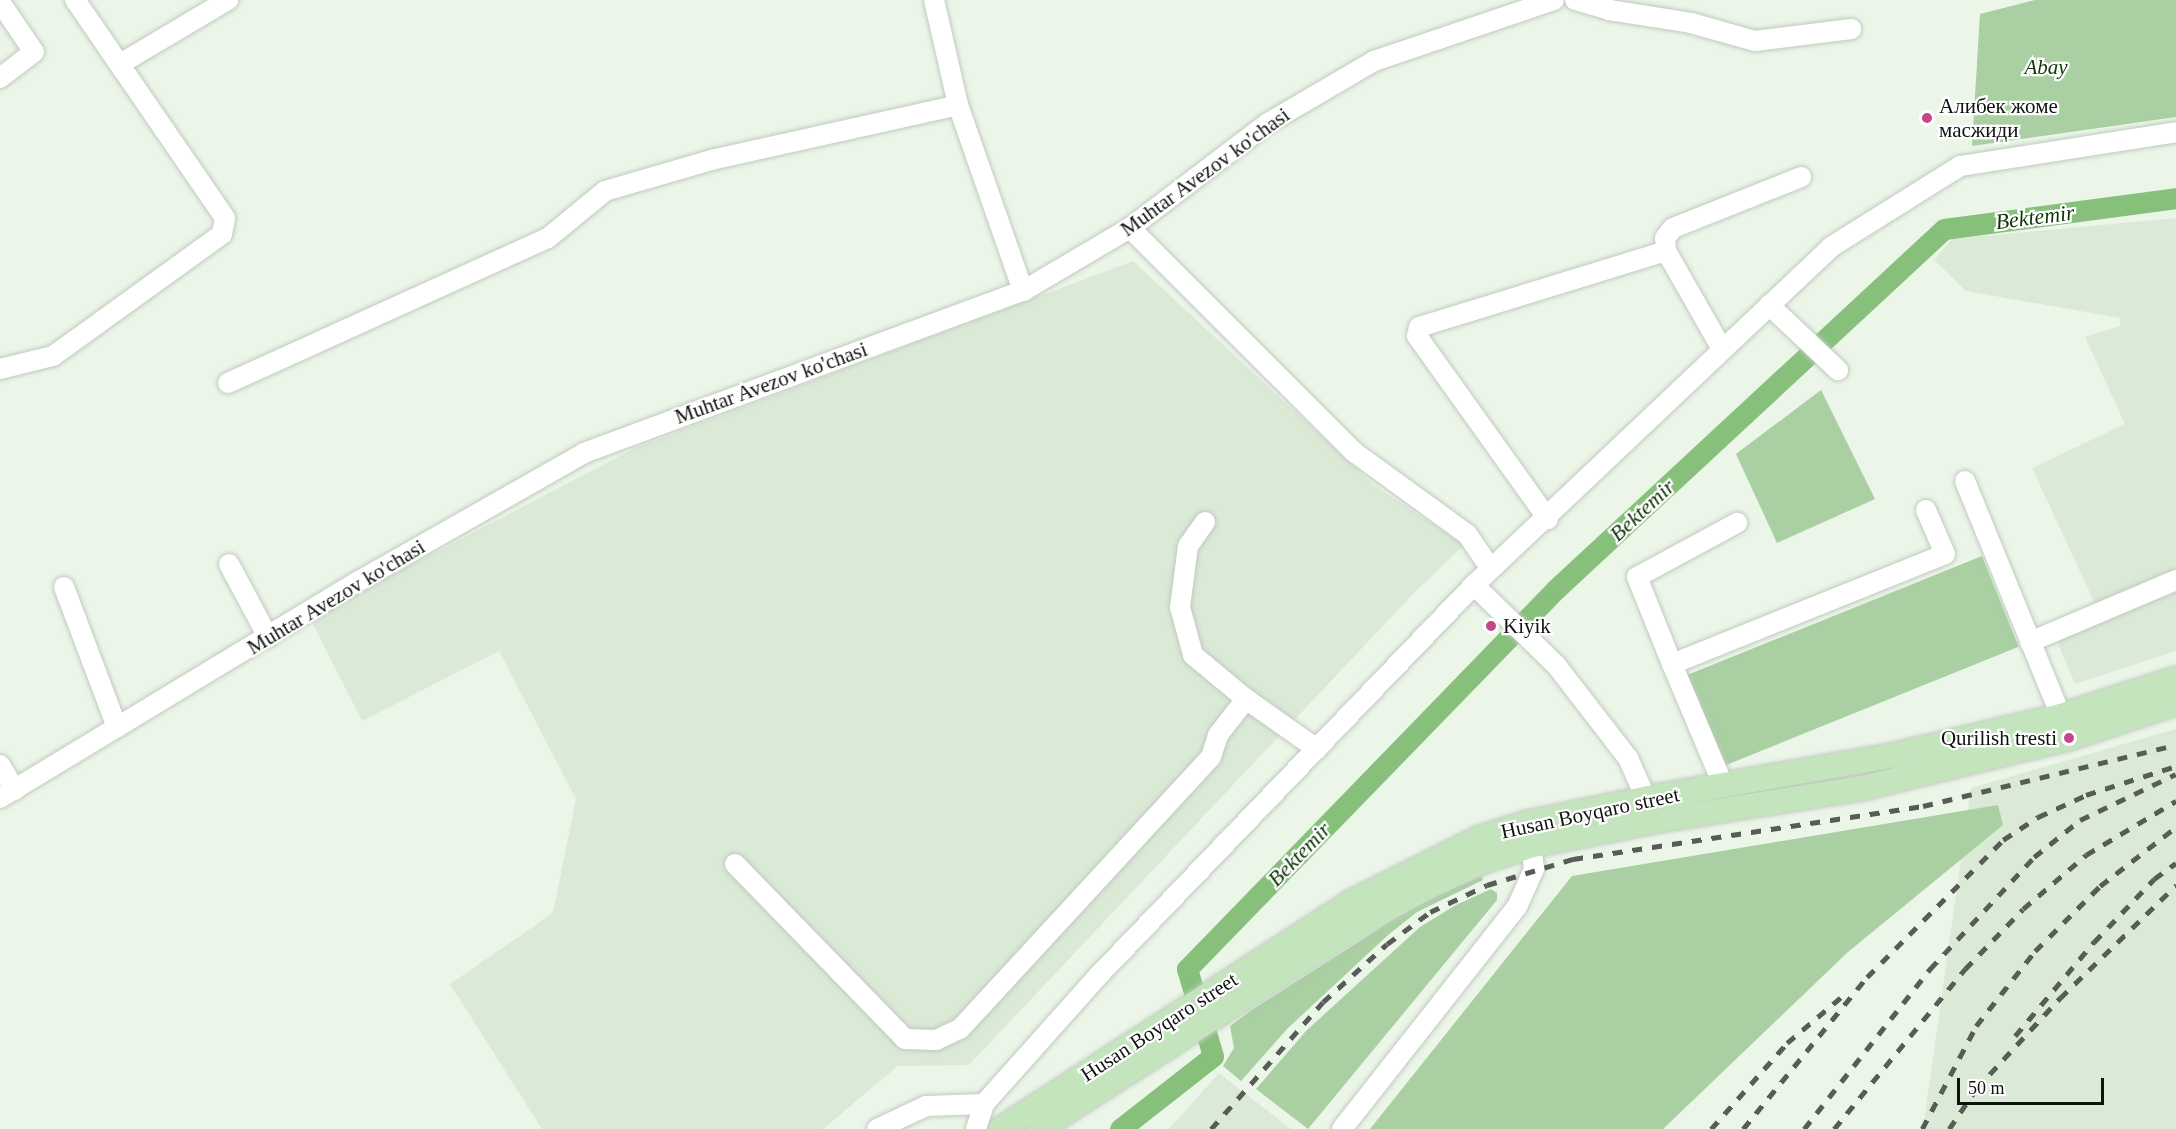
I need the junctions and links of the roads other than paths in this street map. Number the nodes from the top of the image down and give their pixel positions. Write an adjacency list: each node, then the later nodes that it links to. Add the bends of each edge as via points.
1 (75, 0): 8 (street)
2 (228, 0): 8 (street)
3 (934, 0): 10 (street)
4 (1554, 0): 13 (street, Muhtar Avezov ko'chasi, via 1374,61 1268,123)
5 (1575, 0): 7 (street, via 1609,10 1692,23 1755,41)
6 (0, 2): 9 (street, via 34,52)
7 (1851, 28)
8 (120, 64): 18 (street, via 225,218 222,234 53,356)
9 (0, 78)
10 (958, 105): 15 (street); 20 (street, via 716,159 605,191 548,238)
11 (2176, 132): 16 (street, via 1960,166 1830,247)
12 (1801, 177): 14 (street, via 1673,228 1665,238)
13 (1131, 228): 15 (street, Muhtar Avezov ko'chasi); 27 (street, via 1354,452 1467,534)
14 (1666, 251): 17 (street); 23 (street, via 1419,327 1417,336)
15 (1023, 291): 31 (street, Muhtar Avezov ko'chasi, via 584,453 359,581)
16 (1769, 305): 17 (street); 19 (street)
17 (1722, 349): 23 (street)
18 (0, 369)
19 (1838, 370)
20 (228, 383)
21 (1965, 481): 32 (street)
22 (1926, 510): 33 (street, via 1945,554)
23 (1548, 519): 27 (street)
24 (1205, 522): 35 (street, via 1188,546 1180,607 1193,655)
25 (1737, 524): 33 (street, via 1637,577)
26 (229, 564): 31 (street)
27 (1491, 569): 29 (street)
28 (2176, 580): 32 (street)
29 (1474, 585): 39 (street); 43 (street, via 1556,665 1628,758)
30 (64, 587): 38 (street)
31 (268, 638): 38 (street, Muhtar Avezov ko'chasi)
32 (2030, 642): 37 (street)
33 (1672, 664): 41 (street)
34 (2176, 679): 37 (main road, Husan Boyqaro street)
35 (1245, 699): 39 (street); 45 (street, via 1218,735 1211,757 960,1029 936,1040 905,1039)
36 (2176, 704): 43 (main road, Husan Boyqaro street, via 2069,738 1862,788)
37 (2061, 716): 41 (main road, Husan Boyqaro street, via 1895,755)
38 (117, 727): 42 (street, Muhtar Avezov ko'chasi)
39 (1317, 749): 47 (street, via 1100,974)
40 (0, 765): 42 (street)
41 (1724, 787): 43 (main road, Husan Boyqaro street)
42 (7, 794)
43 (1651, 810): 44 (main road, Husan Boyqaro street)
44 (1530, 834): 46 (main road, Husan Boyqaro street, via 1480,838 1394,878); 52 (street, via 1534,869 1517,907)
45 (735, 864)
46 (1171, 1031): 50 (main road, Husan Boyqaro street); 51 (main road, Husan Boyqaro street)
47 (984, 1104): 48 (street, via 926,1106); 49 (street)
48 (877, 1129)
49 (975, 1129)
50 (1001, 1129)
51 (1040, 1129)
52 (1342, 1129)

